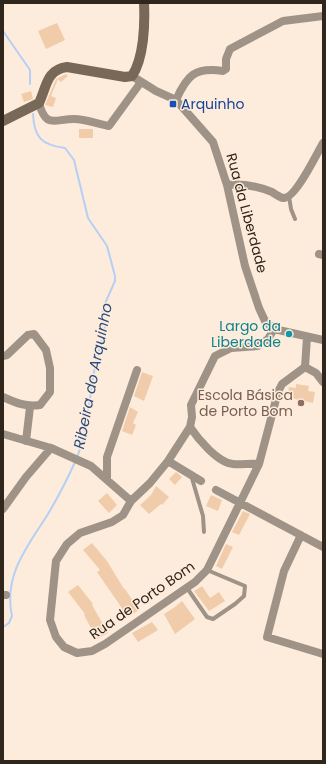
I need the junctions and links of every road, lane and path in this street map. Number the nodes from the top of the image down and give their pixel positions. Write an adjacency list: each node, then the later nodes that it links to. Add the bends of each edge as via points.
1 (144, 3): 3 (street, via 145,25)
2 (323, 16): 5 (street, via 283,21 230,50 223,71 198,70 190,76)
3 (132, 76): 4 (street, Rua da Liberdade); 6 (street, via 58,68 49,77)
4 (141, 82): 5 (street, Rua da Liberdade); 6 (street, via 108,126 74,119 55,123 42,114)
5 (176, 100): 9 (street, Rua da Liberdade, via 213,142)
6 (38, 103): 7 (street)
7 (3, 121)
8 (323, 142): 10 (street, via 301,181)
9 (227, 185): 10 (street, via 255,186 283,198); 12 (street, Rua da Liberdade, via 246,266 259,308 265,321)
10 (289, 196): 11 (lane)
11 (295, 219)
12 (274, 329): 13 (street); 21 (street, Rua de Porto Bom, via 268,339 258,346 231,348 215,356 191,405)
13 (307, 337): 14 (street); 16 (street)
14 (323, 340)
15 (3, 356): 20 (street, via 28,335 34,334 46,350 50,368 50,392 40,405)
16 (306, 367): 18 (street, via 316,373); 26 (street, Rua de Porto Bom, via 282,384 278,392)
17 (137, 370): 28 (street, via 107,456)
18 (323, 382)
19 (3, 398): 20 (street)
20 (30, 406): 23 (street)
21 (190, 427): 25 (street, Rua de Porto Bom); 26 (street, via 200,441 223,461 233,464)
22 (3, 434): 23 (street)
23 (26, 441): 24 (street)
24 (51, 448): 28 (street, via 91,466); 33 (street)
25 (168, 461): 27 (street); 31 (street, Rua de Porto Bom)
26 (259, 464): 32 (street, Rua de Porto Bom)
27 (191, 475): 29 (street); 34 (lane, via 203,516)
28 (107, 479): 31 (street)
29 (200, 481)
30 (216, 490): 32 (street)
31 (131, 501): 38 (street, Rua de Porto Bom, via 123,515 112,522 80,533 67,544 56,561 50,620 56,637 64,647 78,653 92,651)
32 (239, 502): 35 (street); 37 (street, Rua de Porto Bom)
33 (3, 509)
34 (204, 532)
35 (301, 535): 36 (street); 39 (street, via 284,571 267,637)
36 (323, 547)
37 (207, 570): 38 (street, Rua de Porto Bom); 38 (lane, via 245,586 244,596 213,619 207,617)
38 (186, 588)
39 (323, 654)

